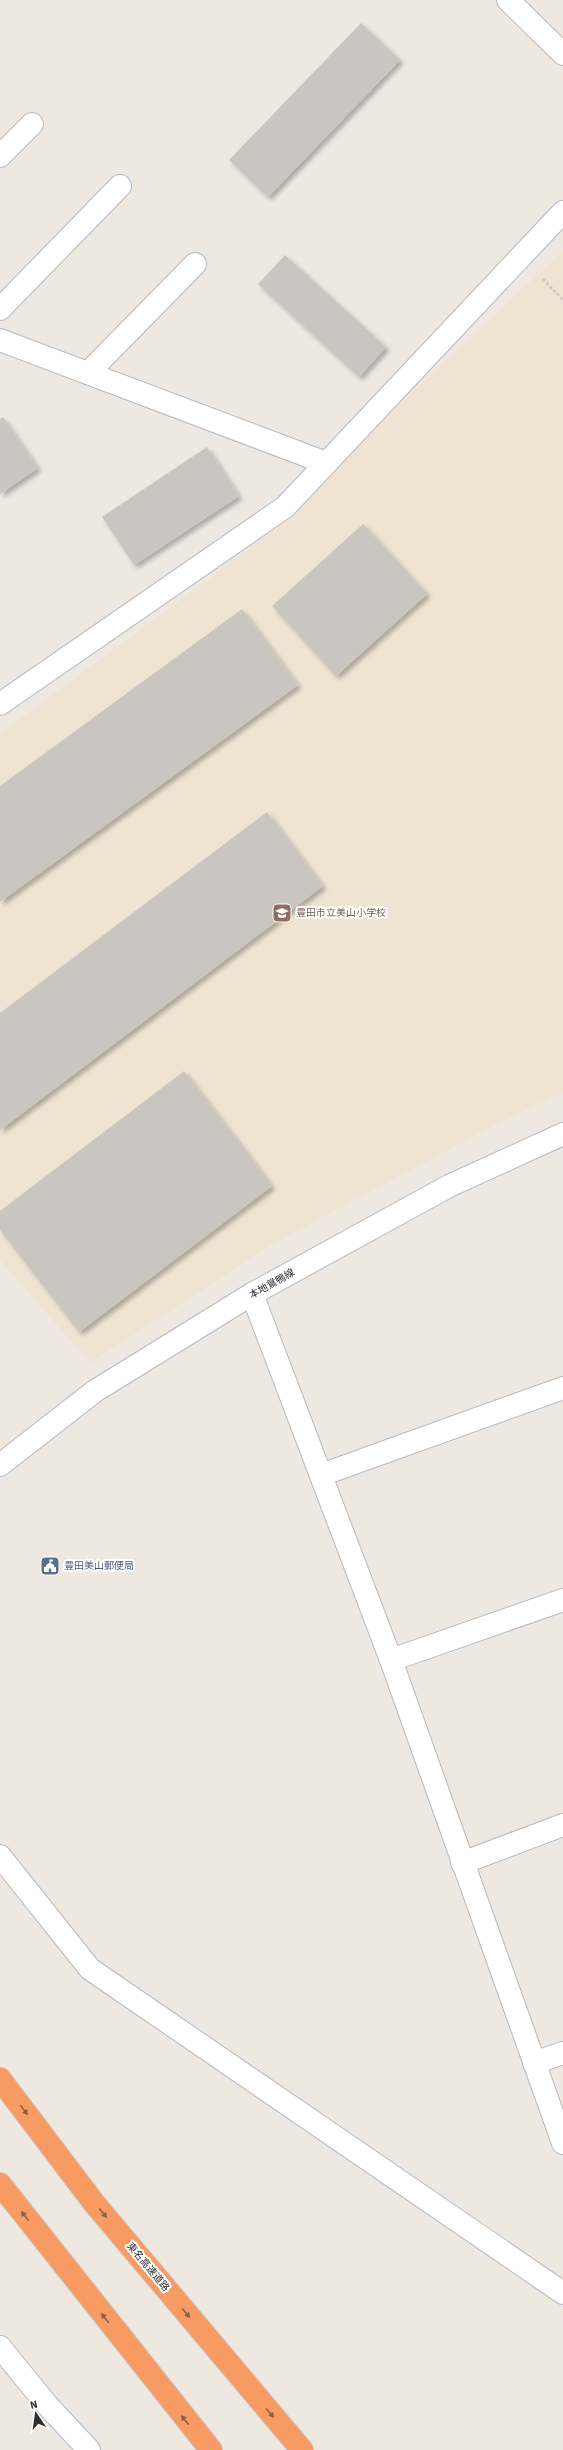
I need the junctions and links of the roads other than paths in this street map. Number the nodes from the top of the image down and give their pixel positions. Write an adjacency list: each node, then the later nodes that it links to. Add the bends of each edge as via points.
1 (508, 0): 2 (street)
2 (563, 54)
3 (32, 124): 4 (street)
4 (0, 156)
5 (120, 186): 8 (street)
6 (563, 212): 11 (street)
7 (195, 264): 10 (street)
8 (0, 308)
9 (0, 340): 10 (street)
10 (88, 373): 11 (street)
11 (326, 463): 12 (street, via 284,507)
12 (0, 704)
13 (563, 1134): 14 (street, 本地鴛鴨線, via 449,1186)
14 (252, 1294): 16 (street, 本地鴛鴨線, via 96,1391); 17 (street)
15 (563, 1388): 17 (street)
16 (0, 1465)
17 (320, 1475): 19 (street)
18 (563, 1600): 19 (street)
19 (391, 1660): 22 (street)
20 (563, 1825): 22 (street)
21 (0, 1856): 28 (street, via 90,1970)
22 (462, 1863): 24 (street)
23 (563, 2053): 24 (street)
24 (534, 2064): 26 (street)
25 (0, 2079): 32 (highway, 東名高速道路, one-way to 32, via 94,2203)
26 (563, 2143)
27 (0, 2184): 31 (highway, one-way to 27)
28 (563, 2293)
29 (0, 2347): 30 (street, via 48,2406)
30 (89, 2450)
31 (211, 2450)
32 (302, 2450)

